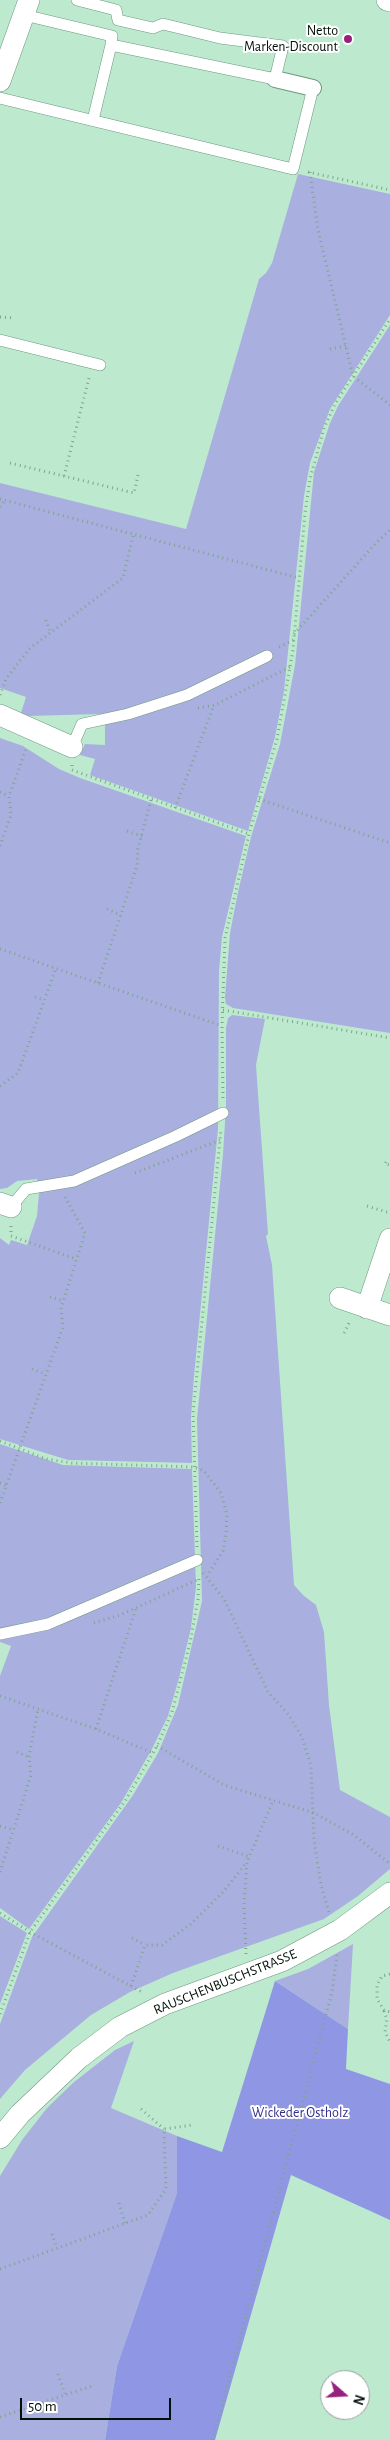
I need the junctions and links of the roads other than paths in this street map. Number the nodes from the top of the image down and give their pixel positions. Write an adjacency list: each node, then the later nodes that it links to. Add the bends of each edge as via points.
1 (77, 0): 4 (lane, via 116,10 118,20 153,28 163,24 220,38 283,46)
2 (27, 7): 3 (lane, via 112,36); 5 (street)
3 (110, 45): 4 (lane); 8 (lane)
4 (275, 79): 6 (street)
5 (0, 81)
6 (313, 88): 8 (lane, via 293,168)
7 (0, 98): 8 (lane)
8 (93, 120)
9 (0, 340): 10 (lane)
10 (96, 364)
11 (267, 656): 13 (lane, via 187,695 128,714 82,724)
12 (0, 715): 13 (street)
13 (72, 747)
14 (223, 1113): 15 (lane, via 82,1177 26,1189)
15 (6, 1205)
16 (390, 1239): 18 (street)
17 (340, 1298): 18 (street)
18 (367, 1308): 19 (street)
19 (390, 1315)
20 (197, 1560): 21 (lane, via 48,1624)
21 (0, 1634)
22 (390, 1894): 23 (street, RAUSCHENBUSCHSTRASSE, via 340,1930 282,1961 165,2004 120,2027 79,2058 20,2114)
23 (0, 2138)

